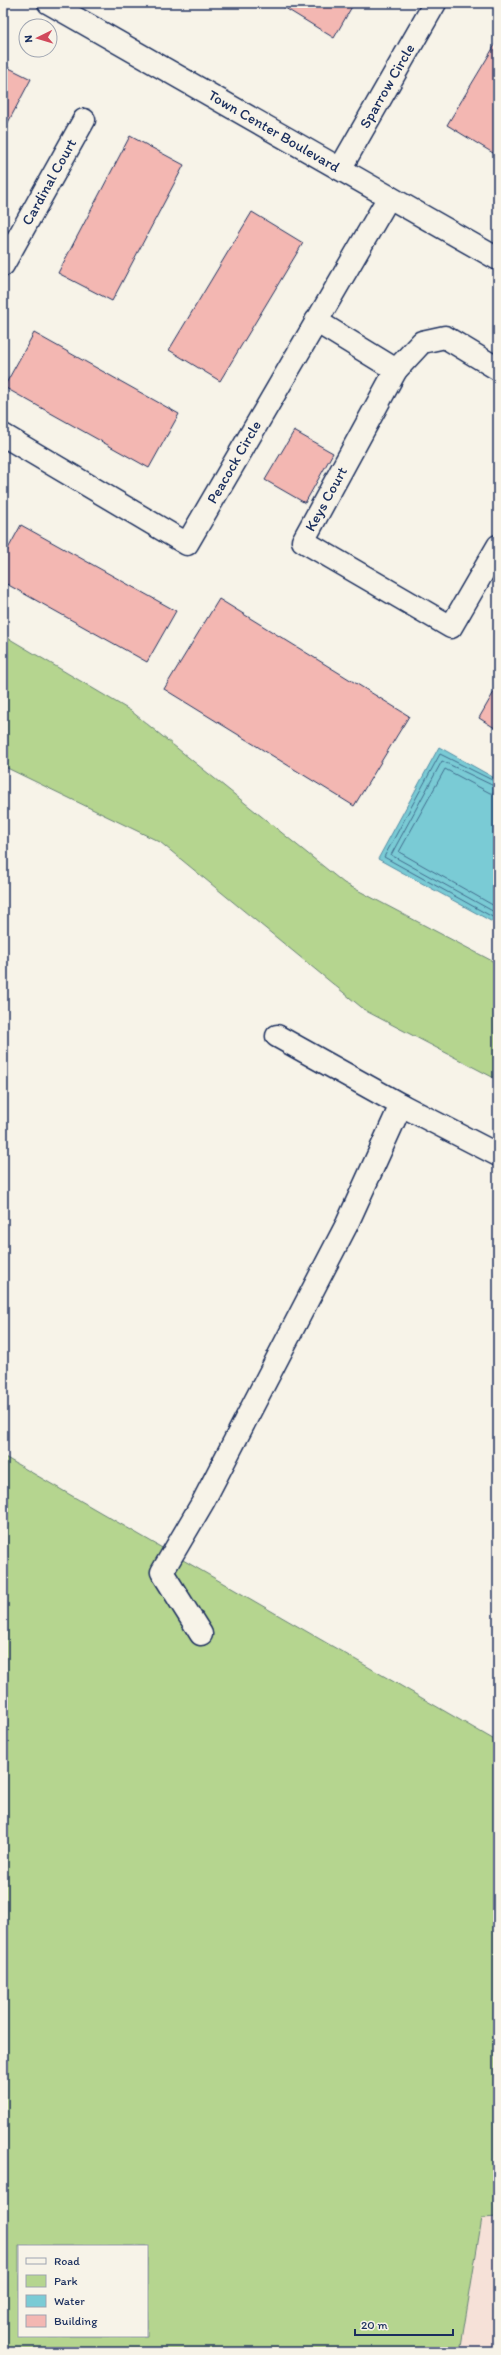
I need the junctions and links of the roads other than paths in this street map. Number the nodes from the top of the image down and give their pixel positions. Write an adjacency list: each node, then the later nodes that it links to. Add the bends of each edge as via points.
1 (50, 3): 4 (street, Town Center Boulevard)
2 (435, 3): 4 (street, Sparrow Circle)
3 (84, 120): 7 (street, Cardinal Court)
4 (340, 169): 5 (street, Town Center Boulevard)
5 (389, 197): 6 (street, Town Center Boulevard); 8 (street, Peacock Circle)
6 (498, 259)
7 (3, 265)
8 (316, 321): 10 (street); 11 (street, Peacock Circle, via 187,544)
9 (498, 369): 10 (street, via 445,337 422,342)
10 (396, 370): 12 (street, Keys Court, via 303,541 451,627)
11 (3, 435)
12 (498, 546)
13 (278, 1036): 14 (street)
14 (401, 1105): 15 (street); 16 (street, via 347,1224 203,1502 162,1572)
15 (498, 1155)
16 (201, 1634)

